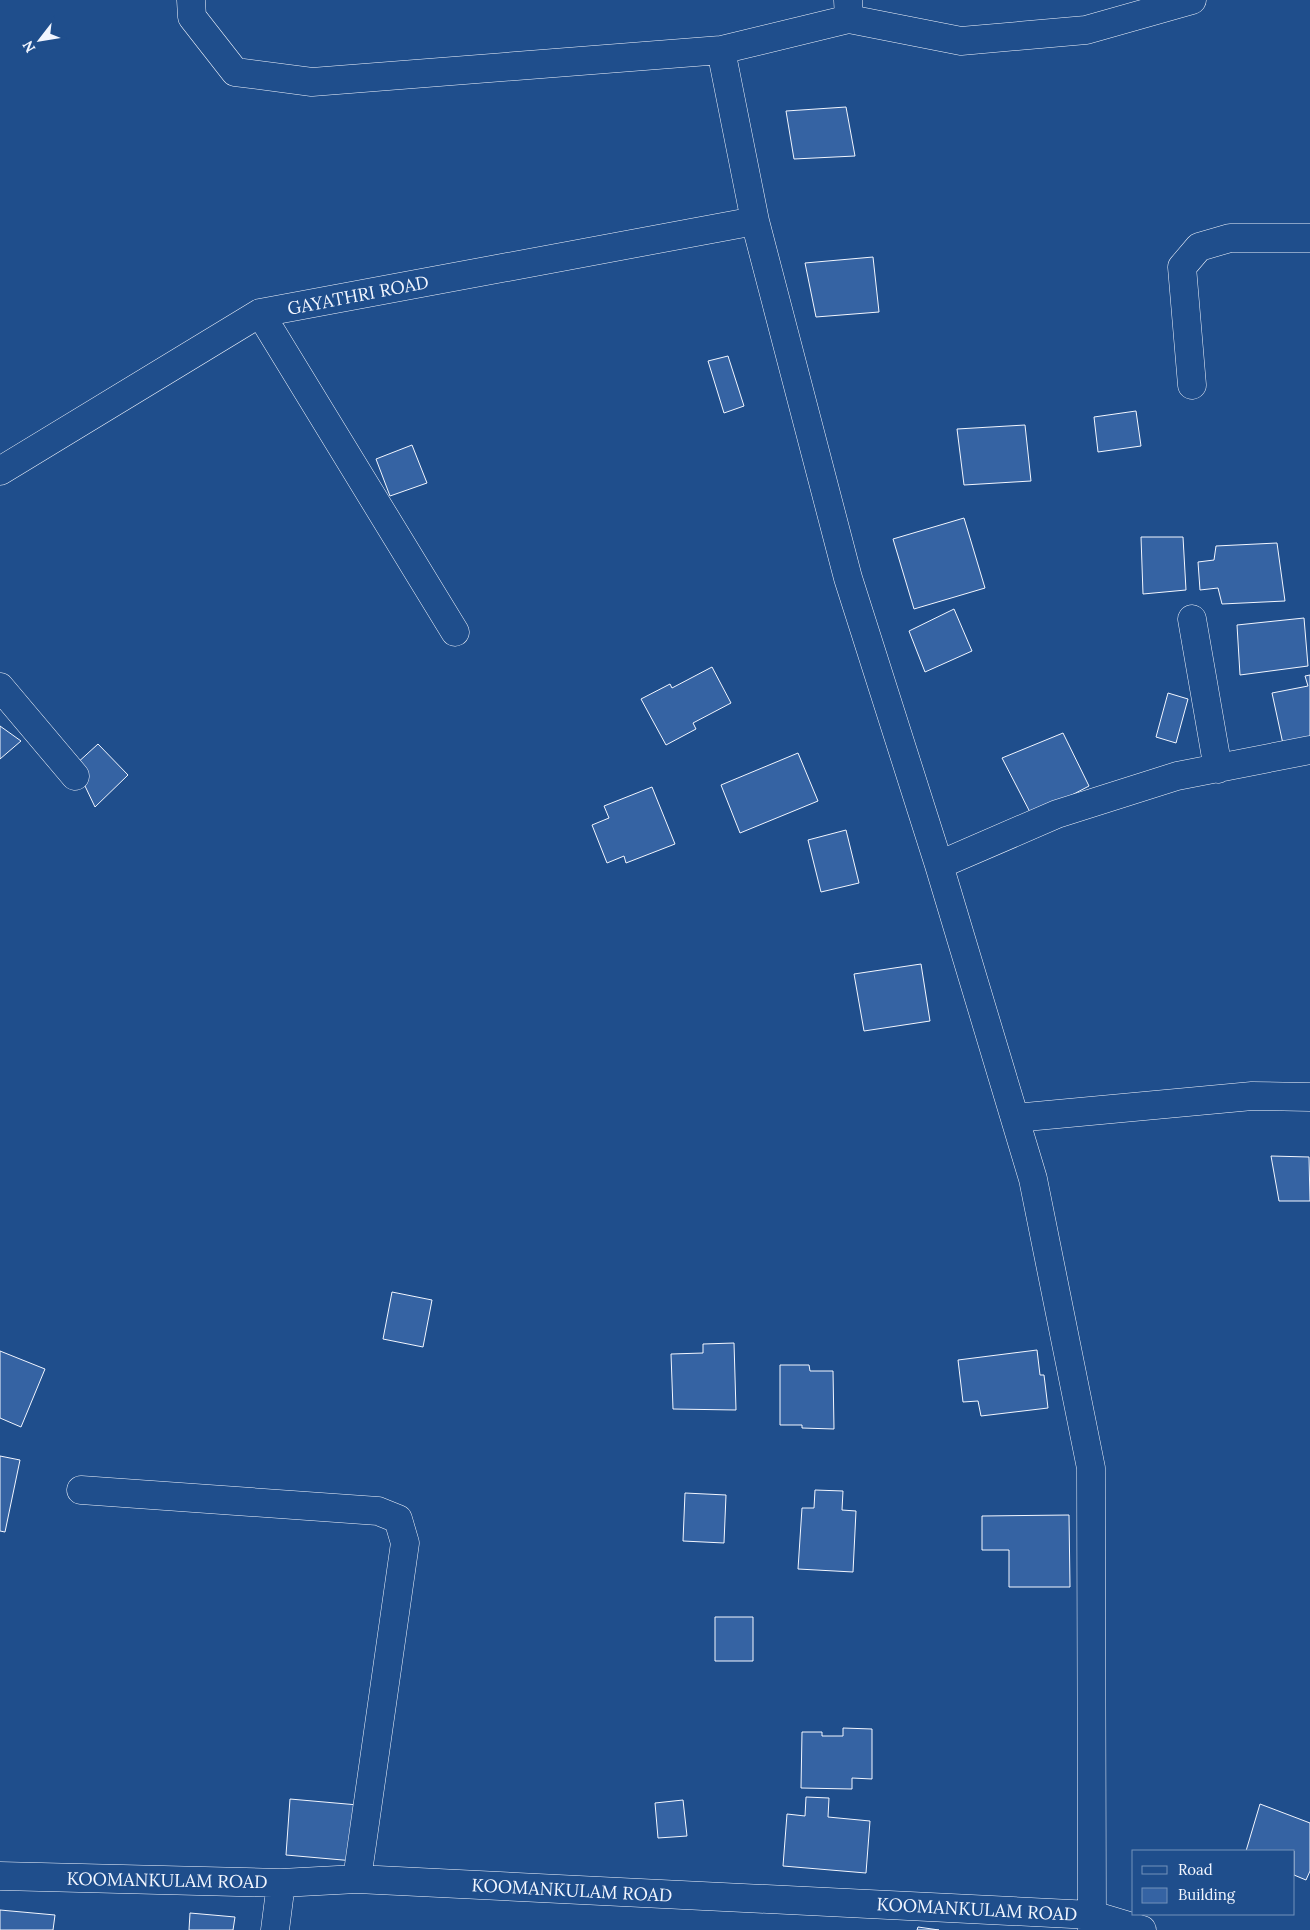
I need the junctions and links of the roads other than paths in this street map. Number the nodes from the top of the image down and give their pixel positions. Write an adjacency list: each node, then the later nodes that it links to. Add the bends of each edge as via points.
1 (190, 0): 4 (street, via 192,17 235,72 312,82)
2 (1192, 0): 3 (street, via 1086,30 961,41)
3 (848, 10): 4 (street)
4 (721, 50): 5 (street)
5 (755, 221): 7 (street, GAYATHRI ROAD); 16 (street, via 848,578)
6 (1310, 238): 8 (street, via 1230,238 1199,247 1182,267)
7 (260, 314): 9 (street, GAYATHRI ROAD); 11 (street)
8 (1192, 385)
9 (0, 471)
10 (1192, 619): 14 (street)
11 (455, 632)
12 (0, 687): 15 (street)
13 (1310, 750): 14 (street)
14 (1218, 769): 16 (street, via 1176,776 1057,814)
15 (75, 776)
16 (939, 866): 18 (street)
17 (1310, 1097): 18 (street, via 1252,1096)
18 (1015, 1118): 23 (street, via 1033,1179 1092,1468)
19 (81, 1490): 21 (street, via 378,1510 398,1519 406,1543)
20 (0, 1876): 22 (street, KOOMANKULAM ROAD)
21 (357, 1880): 22 (street, KOOMANKULAM ROAD); 23 (street, KOOMANKULAM ROAD)
22 (281, 1883): 24 (street)
23 (1092, 1922): 25 (street, KOOMANKULAM ROAD)
24 (275, 1930)
25 (1142, 1930)

